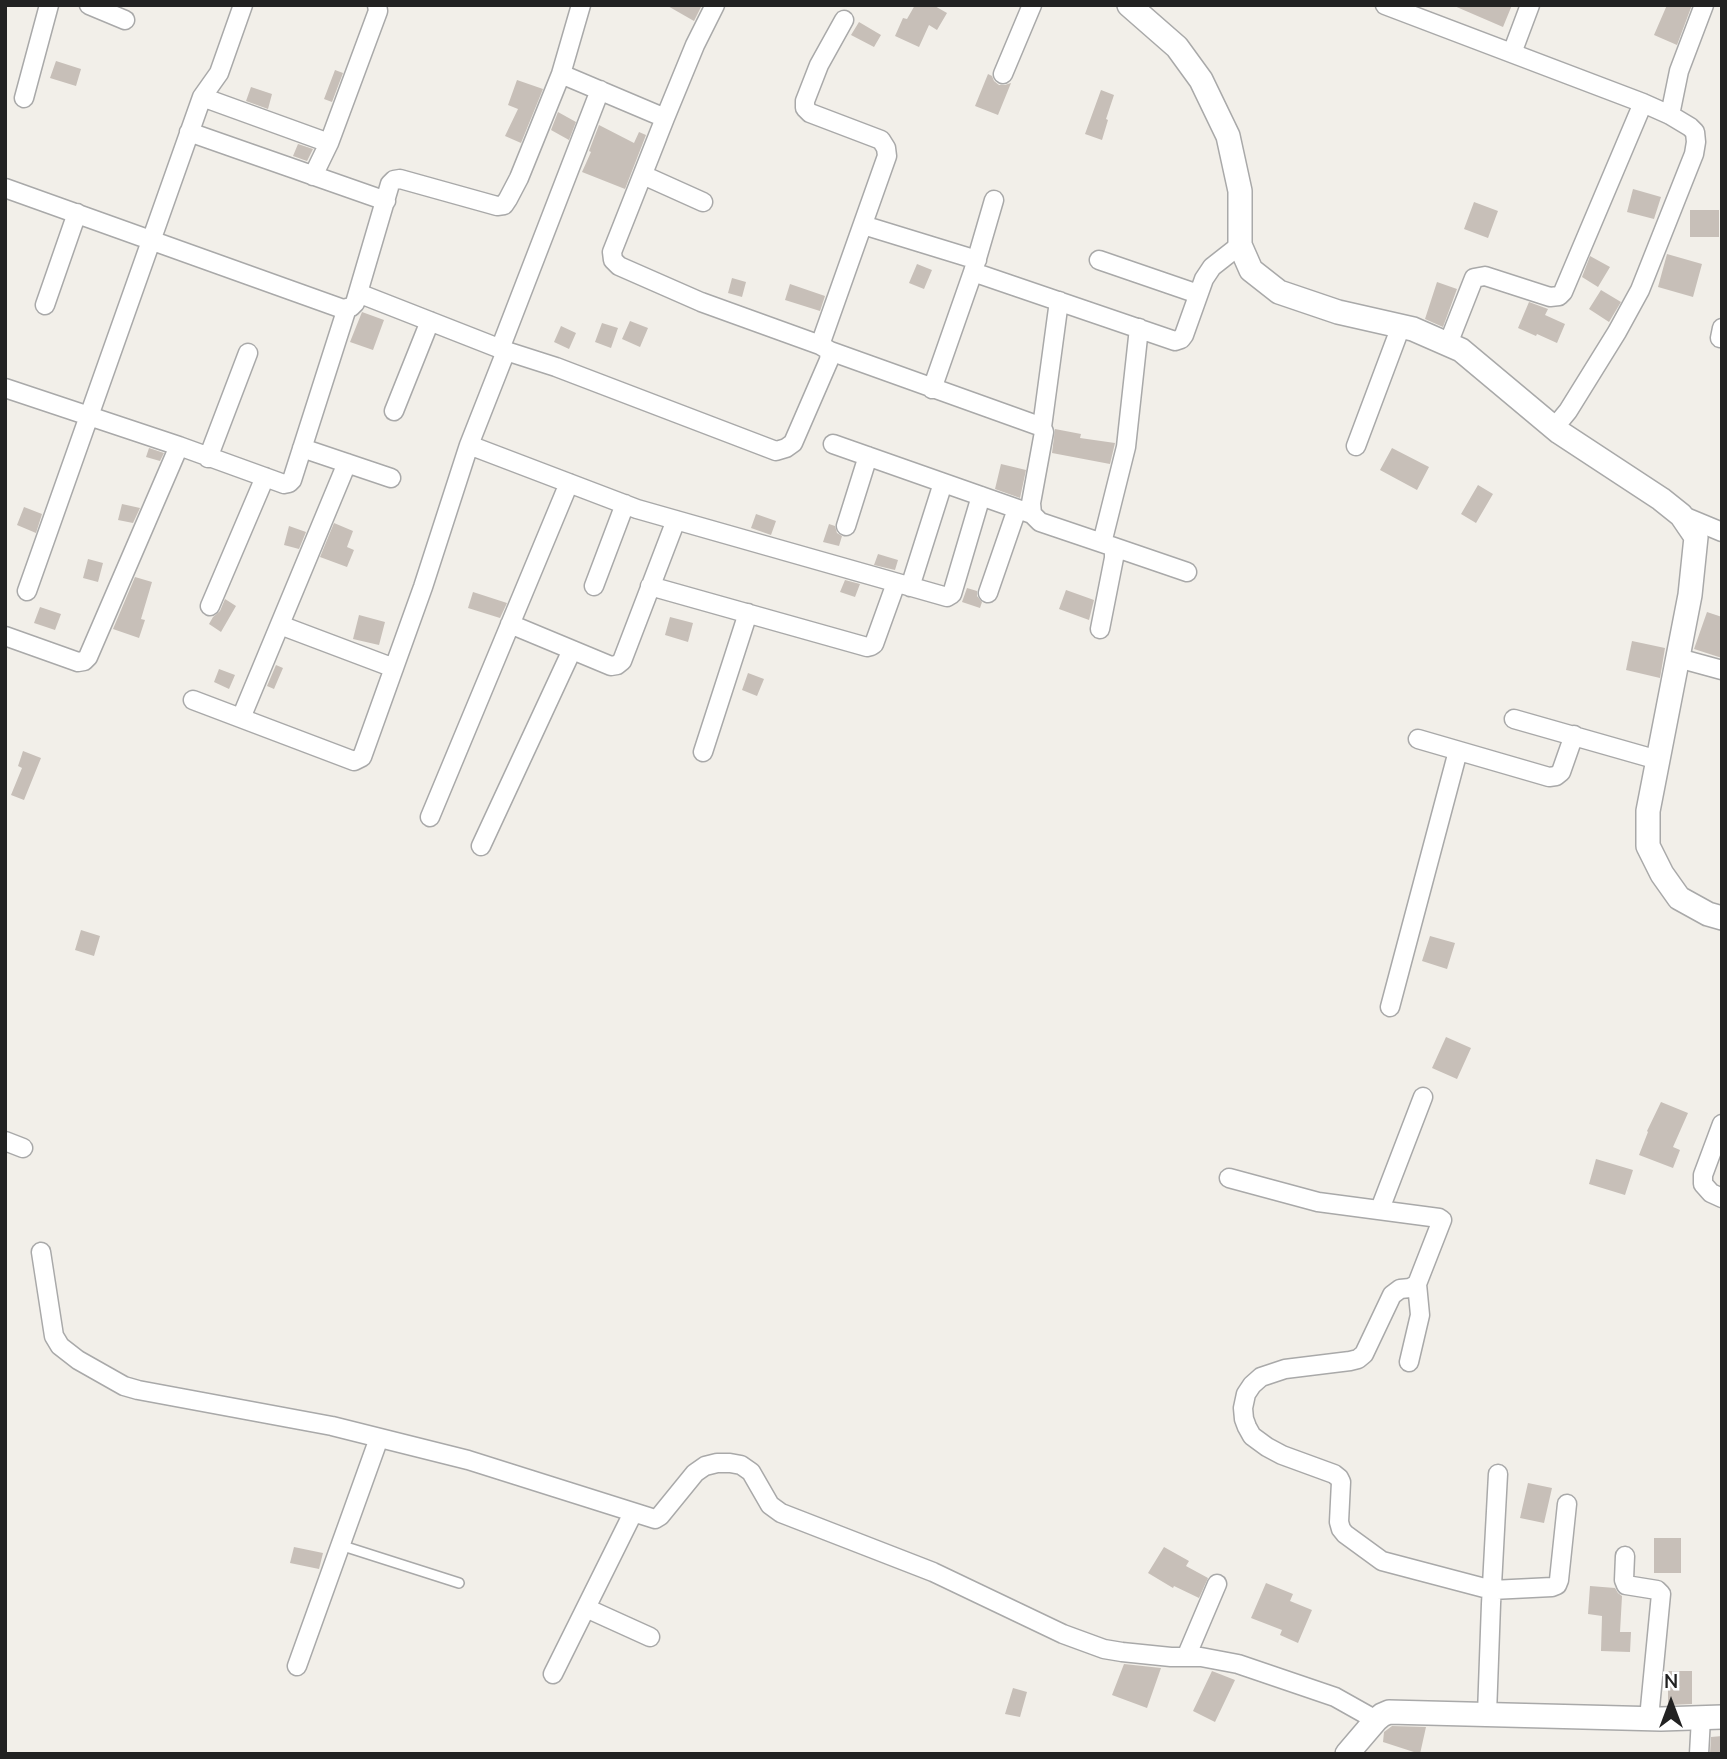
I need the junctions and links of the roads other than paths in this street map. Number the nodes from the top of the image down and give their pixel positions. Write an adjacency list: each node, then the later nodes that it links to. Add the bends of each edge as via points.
1 (49, 5): 20 (street)
2 (89, 5): 13 (street)
3 (243, 5): 19 (street, via 219,73)
4 (377, 5): 25 (street)
5 (581, 5): 16 (street)
6 (715, 5): 23 (street)
7 (1032, 5): 17 (street)
8 (1129, 5): 35 (street, via 1177,47 1200,80 1228,136 1240,191)
9 (1385, 5): 12 (street)
10 (1530, 5): 15 (street)
11 (1704, 5): 22 (street, via 1679,71)
12 (1416, 11): 15 (street)
13 (125, 19)
14 (844, 19): 33 (street, via 805,101 810,113 881,141 886,148)
15 (1513, 53): 21 (street)
16 (561, 74): 18 (street); 30 (street, via 504,205 400,180 390,184)
17 (1003, 74)
18 (600, 90): 23 (street); 48 (street)
19 (202, 97): 24 (street); 25 (street)
20 (24, 98)
21 (1643, 103): 22 (street); 46 (street, via 1563,292 1550,297 1485,276 1474,278)
22 (1670, 115): 55 (street, via 1695,132 1693,154 1640,290)
23 (665, 118): 26 (street)
24 (189, 132): 27 (street); 34 (street)
25 (329, 143): 27 (street)
26 (643, 175): 31 (street); 47 (street, via 612,252 619,266)
27 (313, 176): 30 (street)
28 (5, 188): 32 (street)
29 (994, 200): 37 (street)
30 (386, 201): 38 (street)
31 (703, 202)
32 (77, 213): 34 (street); 41 (street)
33 (863, 225): 37 (street); 47 (street)
34 (150, 239): 42 (street); 53 (street)
35 (1240, 245): 39 (street, via 1212,267); 44 (street, via 1251,270 1279,292)
36 (1099, 260): 39 (street)
37 (975, 266): 40 (street); 51 (street)
38 (358, 293): 42 (street); 43 (street)
39 (1198, 294): 45 (street, via 1181,340)
40 (1059, 301): 45 (street); 54 (street)
41 (45, 306)
42 (348, 308): 60 (street)
43 (430, 321): 48 (street); 52 (street)
44 (1401, 326): 46 (street); 59 (street)
45 (1139, 328): 75 (street, via 1126,447)
46 (1448, 344): 55 (street)
47 (825, 348): 48 (street, via 828,360 793,443 776,451); 51 (street)
48 (503, 350): 57 (street)
49 (248, 353): 62 (street)
50 (5, 388): 53 (street)
51 (932, 389): 54 (street)
52 (394, 411)
53 (88, 415): 58 (street); 80 (street)
54 (1042, 427): 70 (street, via 1031,503)
55 (1555, 428): 71 (street)
56 (833, 444): 61 (street)
57 (469, 445): 66 (street); 90 (street)
58 (179, 446): 62 (street); 87 (street, via 88,657 78,662)
59 (1356, 446)
60 (302, 448): 63 (street); 64 (street, via 289,483)
61 (869, 456): 67 (street); 73 (street)
62 (208, 458): 64 (street)
63 (347, 463): 65 (street); 85 (street)
64 (265, 477): 82 (street)
65 (391, 478)
66 (569, 483): 69 (street); 84 (street)
67 (943, 483): 68 (street); 77 (street)
68 (981, 496): 70 (street); 77 (street, via 952,594 947,597)
69 (625, 504): 72 (street); 78 (street)
70 (1025, 512): 75 (street, via 1040,522); 81 (street)
71 (1681, 515): 74 (street); 89 (street, via 1696,537)
72 (676, 520): 77 (street); 79 (street)
73 (846, 526)
74 (1722, 531)
75 (1106, 544): 76 (street); 86 (street, via 1114,558)
76 (1187, 572)
77 (903, 585): 83 (street, via 874,644 867,647)
78 (594, 586)
79 (650, 586): 83 (street); 88 (street, via 622,661 611,666)
80 (26, 591)
81 (988, 593)
82 (211, 606)
83 (748, 614): 98 (street)
84 (510, 624): 88 (street); 100 (street)
85 (280, 625): 90 (street); 93 (street)
86 (1100, 629)
87 (5, 636)
88 (572, 650): 101 (street)
89 (1678, 658): 91 (street); 99 (street)
90 (394, 667): 93 (street, via 358,760)
91 (1722, 670)
92 (193, 700): 93 (street)
93 (241, 718)
94 (1514, 719): 95 (street)
95 (1574, 735): 97 (street, via 1562,772 1549,777); 99 (street)
96 (1418, 740): 97 (street)
97 (1458, 751): 103 (street)
98 (704, 752)
99 (1658, 760): 102 (street, via 1648,811 1648,846 1679,898)
100 (430, 817)
101 (481, 846)
102 (1722, 918)
103 (1390, 1007)
104 (1423, 1097): 110 (street)
105 (1722, 1124): 109 (street, via 1703,1175 1703,1184)
106 (5, 1141): 107 (street)
107 (23, 1148)
108 (1229, 1178): 110 (street, via 1318,1202)
109 (1722, 1198)
110 (1380, 1209): 112 (street, via 1442,1220)
111 (41, 1252): 114 (street, via 54,1336 60,1346 101,1374 138,1390)
112 (1418, 1284): 113 (street, via 1420,1315); 122 (street, via 1392,1295 1364,1354 1350,1361 1285,1369 1261,1377 1246,1394 1244,1419 1252,1436 1267,1447 1339,1478 1341,1529 1376,1557)
113 (1409, 1362)
114 (379, 1438): 117 (street, via 468,1460); 118 (street)
115 (1499, 1474): 122 (street)
116 (1567, 1504): 122 (street, via 1557,1585)
117 (633, 1513): 123 (street); 125 (street, via 655,1519 705,1466 741,1465 781,1513 933,1572 1104,1649)
118 (341, 1545): 120 (lane); 126 (street)
119 (1625, 1556): 129 (street, via 1626,1585 1661,1594)
120 (459, 1583)
121 (1217, 1584): 125 (street)
122 (1491, 1597): 128 (street)
123 (586, 1608): 124 (street); 127 (street)
124 (650, 1637)
125 (1186, 1657): 131 (street, via 1217,1658 1280,1677 1335,1697)
126 (297, 1666)
127 (553, 1674)
128 (1487, 1714): 129 (street); 131 (street, via 1389,1712)
129 (1649, 1718): 130 (street)
130 (1711, 1718): 133 (street)
131 (1376, 1720): 132 (street)
132 (1347, 1754)
133 (1699, 1754)

